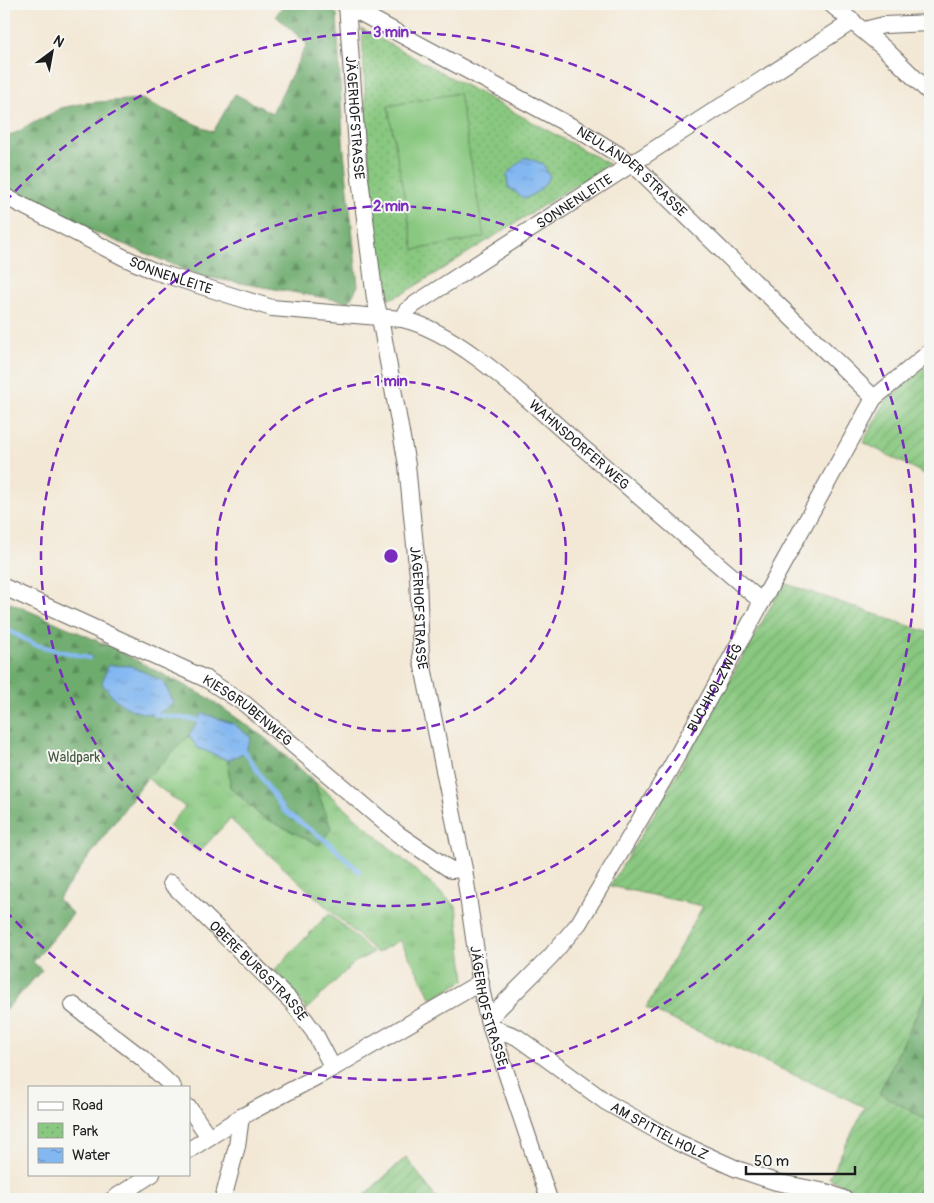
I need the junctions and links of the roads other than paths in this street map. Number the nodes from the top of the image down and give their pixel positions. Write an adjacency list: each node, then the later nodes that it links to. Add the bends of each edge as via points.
1 (831, 4): 4 (street)
2 (346, 5): 6 (street, NEULÄNDER STRASSE, via 582,132); 8 (street, JÄGERHOFSTRASSE, via 358,162)
3 (930, 23): 4 (street, SONNENLEITE)
4 (858, 26): 5 (street); 6 (street, SONNENLEITE)
5 (930, 93)
6 (632, 163): 9 (street, SONNENLEITE, via 415,304); 11 (street, NEULÄNDER STRASSE)
7 (4, 196): 8 (street, SONNENLEITE, via 154,271 272,308)
8 (380, 318): 9 (street, WAHNSDORFER WEG); 14 (street, JÄGERHOFSTRASSE, via 407,465 418,576 421,657)
9 (402, 319): 13 (street, WAHNSDORFER WEG, via 445,338 500,378)
10 (930, 352): 11 (street, BUCHHOLZWEG)
11 (874, 398): 13 (street, BUCHHOLZWEG)
12 (4, 587): 14 (street, KIESGRUBENWEG, via 206,679 245,704 398,834 451,870)
13 (762, 602): 18 (street, BUCHHOLZWEG, via 671,767 579,923)
14 (464, 869): 16 (street, JÄGERHOFSTRASSE)
15 (171, 882): 19 (street, OBERE BURGSTRASSE, via 292,1002 314,1032)
16 (481, 982): 18 (street, JÄGERHOFSTRASSE); 19 (street)
17 (73, 1005): 20 (street, via 142,1058)
18 (490, 1023): 28 (street, JÄGERHOFSTRASSE); 29 (street, AM SPITTELHOLZ, via 517,1037 606,1102 678,1142 737,1169)
19 (333, 1068): 22 (street)
20 (172, 1086)
21 (190, 1109): 23 (street)
22 (241, 1117): 23 (street); 27 (street)
23 (209, 1137): 24 (street)
24 (190, 1149)
25 (149, 1176): 26 (street)
26 (113, 1199)
27 (223, 1199)
28 (550, 1199)
29 (844, 1199)

